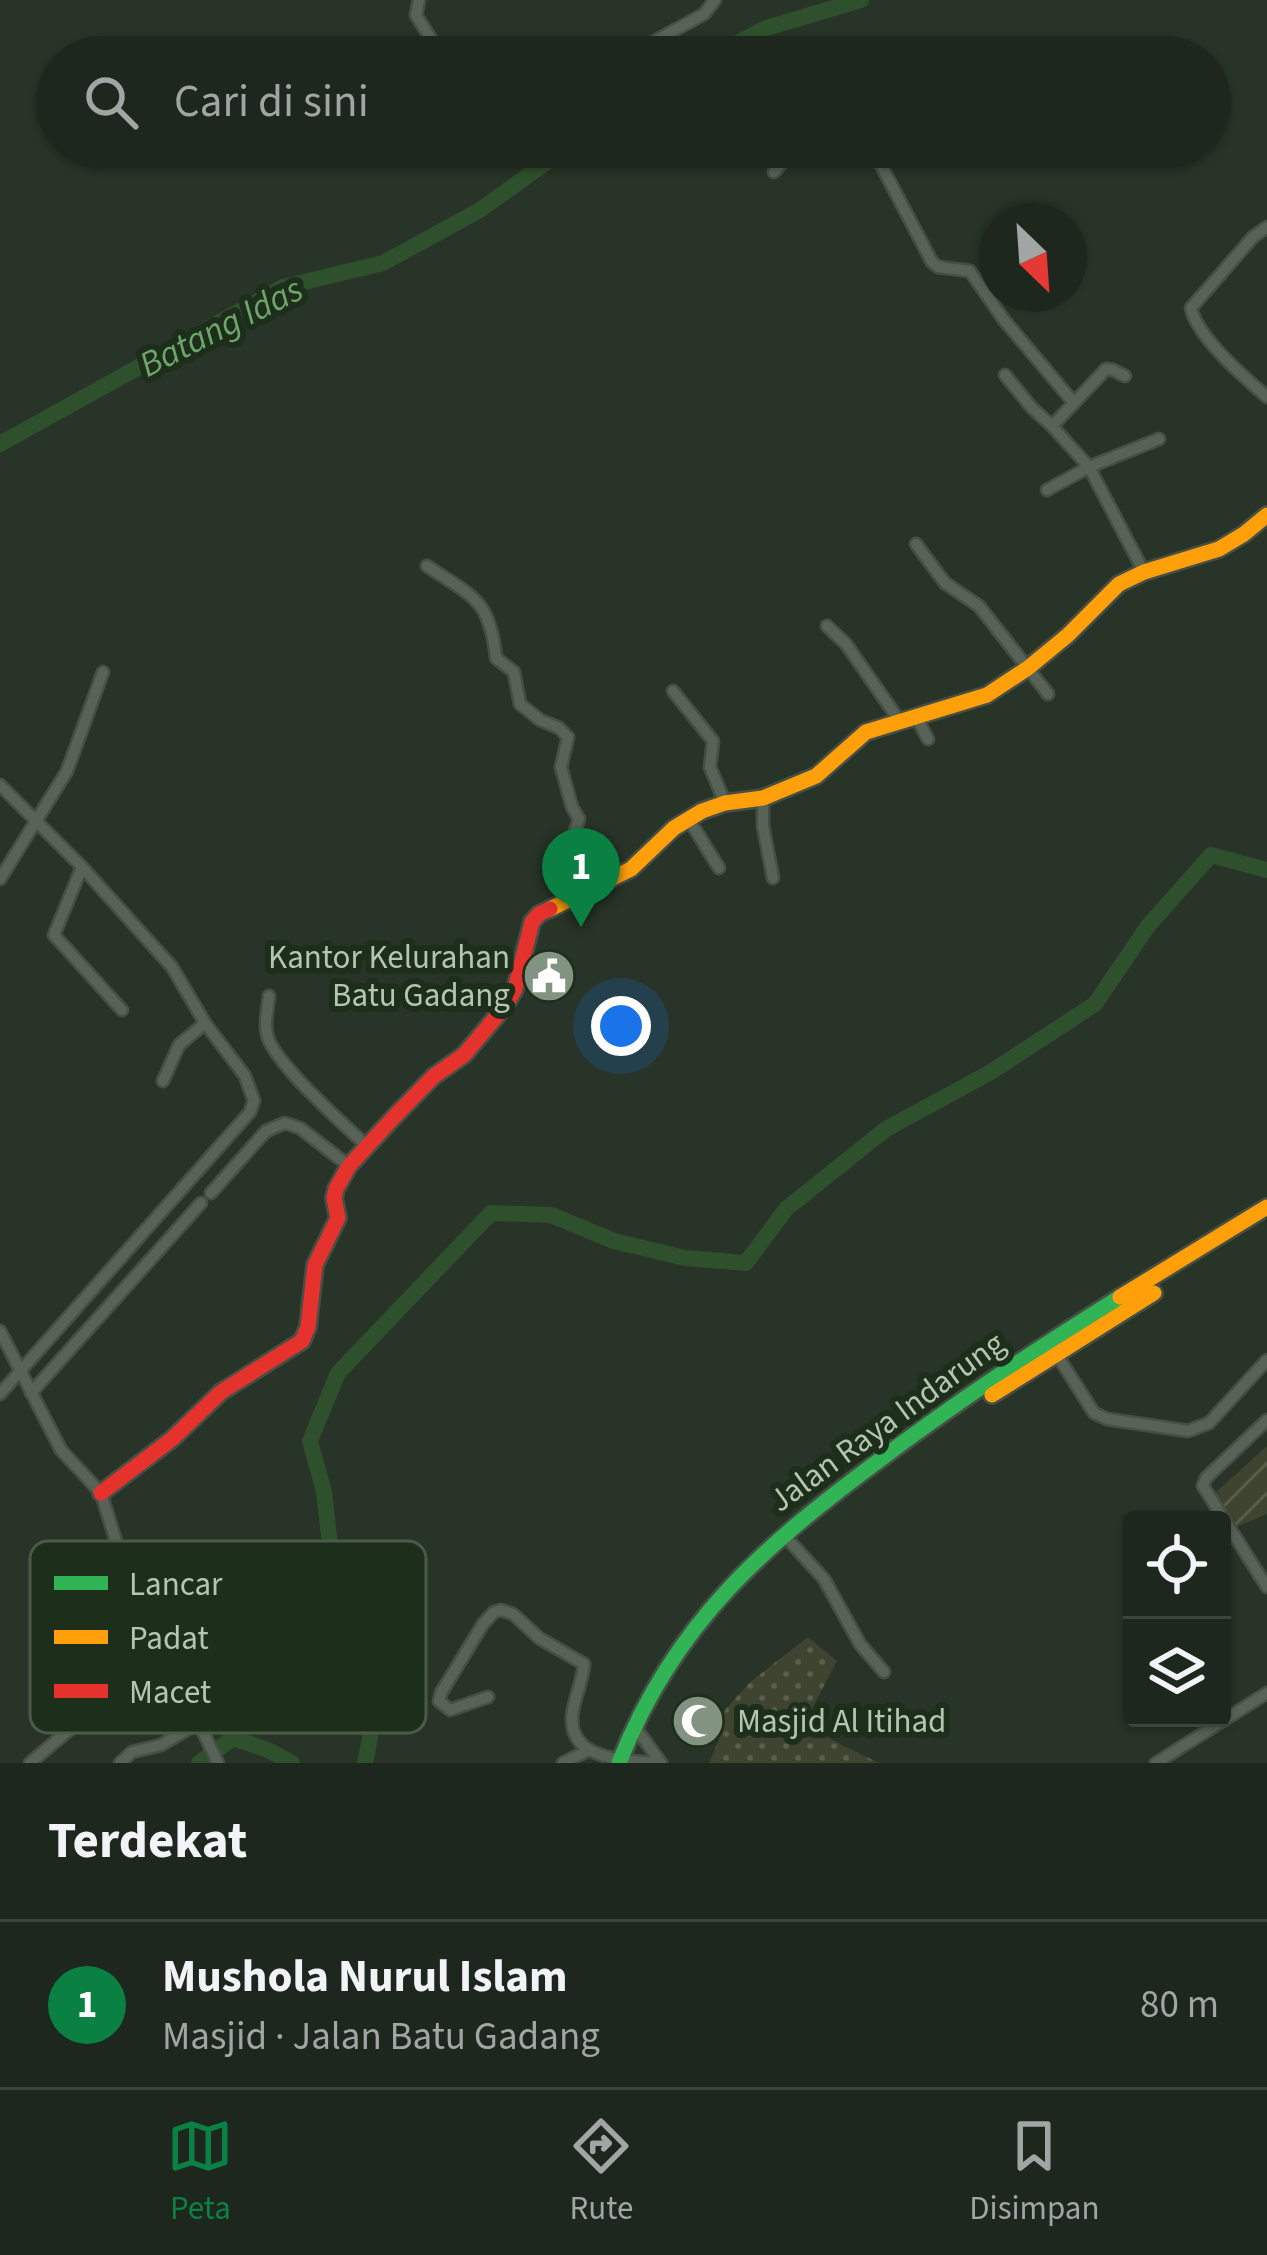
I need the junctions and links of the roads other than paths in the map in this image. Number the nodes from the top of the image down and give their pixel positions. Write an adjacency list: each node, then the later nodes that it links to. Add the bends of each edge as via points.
1 (419, 0): 3 (street, via 416,15)
2 (715, 0): 4 (street)
3 (429, 36)
4 (664, 36)
5 (778, 168): 7 (street)
6 (883, 168): 12 (street, via 932,262 970,271)
7 (774, 172)
8 (1267, 227): 11 (street, via 1191,314)
9 (1005, 375): 13 (street)
10 (1125, 376): 12 (street, via 1106,369)
11 (1267, 397)
12 (1074, 403): 13 (street)
13 (1052, 426): 15 (street)
14 (1159, 439): 15 (street)
15 (1089, 467): 16 (street); 20 (street)
16 (1047, 490)
17 (1267, 515): 20 (main road, via 1219,549)
18 (916, 544): 22 (street)
19 (428, 566): 37 (street, via 480,604 496,658 514,672 520,704 568,737 561,767 579,819 575,831)
20 (1144, 572): 22 (main road, via 1119,584)
21 (827, 626): 26 (street)
22 (1028, 668): 25 (street); 26 (main road, via 987,695)
23 (103, 672): 32 (street, via 74,758)
24 (673, 691): 30 (street, via 713,742 710,767)
25 (1048, 694)
26 (907, 718): 27 (street); 29 (main road, via 866,732 827,770)
27 (928, 740)
28 (0, 785): 32 (street)
29 (763, 797): 30 (main road); 35 (street)
30 (724, 803): 31 (main road)
31 (688, 818): 34 (street); 37 (main road, via 638,864)
32 (36, 823): 33 (street); 36 (street)
33 (82, 867): 39 (street, via 54,935); 40 (street, via 172,967)
34 (719, 868)
35 (773, 878)
36 (0, 879)
37 (601, 883): 42 (main road, via 535,918 506,1005)
38 (269, 996): 42 (street, via 270,1045)
39 (122, 1010)
40 (205, 1022): 41 (street, via 174,1053); 50 (street, via 245,1076 254,1106)
41 (163, 1081)
42 (367, 1146): 43 (main road)
43 (349, 1166): 51 (street, via 300,1128 286,1123 266,1131); 54 (main road, via 334,1193 338,1218 315,1265 302,1341 228,1387)
44 (1267, 1207): 46 (main road, Jalan Raya Indarung)
45 (1267, 1224): 46 (main road, Jalan Raya Indarung)
46 (1182, 1267): 48 (main road, Jalan Raya Indarung); 55 (main road, Jalan Raya Indarung, via 984,1383)
47 (0, 1331): 50 (street)
48 (1057, 1355): 49 (street, via 1094,1413 1188,1431 1209,1423); 55 (main road, Jalan Raya Indarung)
49 (1267, 1360)
50 (20, 1372): 51 (street); 52 (street)
51 (31, 1393): 54 (street, via 61,1450)
52 (0, 1394)
53 (1267, 1420): 57 (street, via 1203,1486)
54 (101, 1493): 56 (street)
55 (787, 1539): 58 (street, via 824,1579); 61 (main road, Jalan Raya Indarung, via 698,1643)
56 (114, 1541)
57 (1267, 1587)
58 (884, 1672)
59 (1267, 1693): 72 (street)
60 (488, 1696): 65 (street, via 454,1709 439,1701 488,1617 506,1611 584,1664 572,1723)
61 (638, 1731): 66 (main road, Jalan Raya Indarung); 71 (street)
62 (66, 1733): 67 (street)
63 (185, 1733): 68 (street)
64 (203, 1733): 69 (street)
65 (589, 1750): 66 (street); 70 (street)
66 (625, 1762): 71 (street)
67 (30, 1763)
68 (120, 1763)
69 (218, 1763)
70 (563, 1763)
71 (658, 1763)
72 (1156, 1763)

